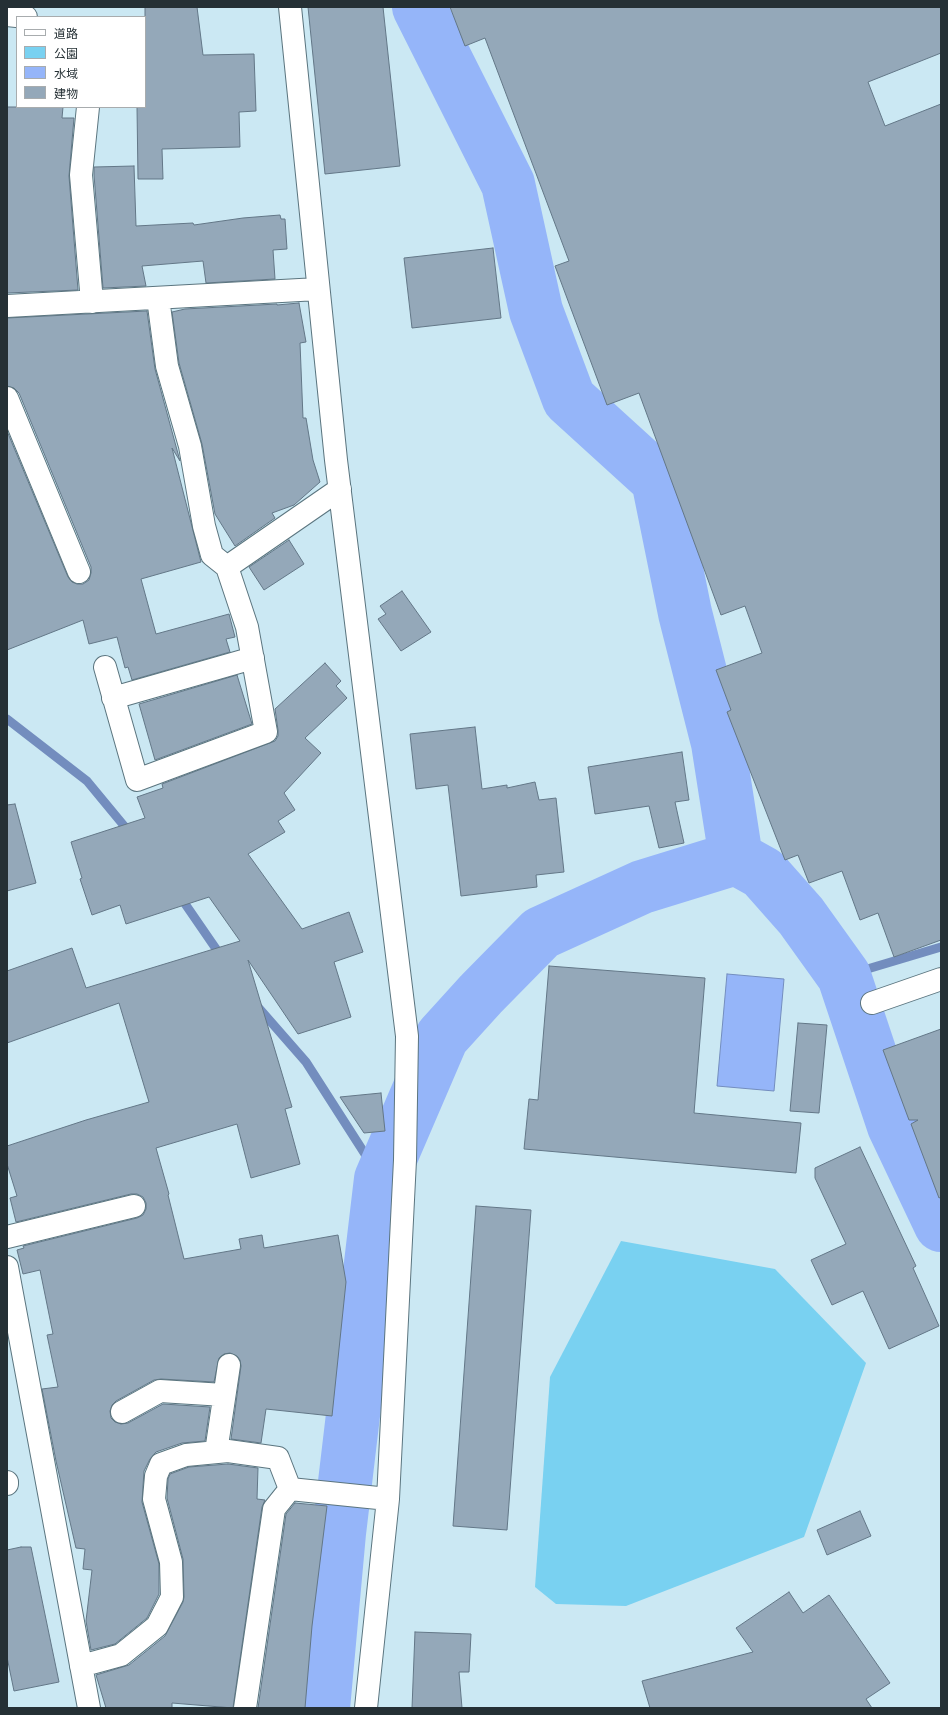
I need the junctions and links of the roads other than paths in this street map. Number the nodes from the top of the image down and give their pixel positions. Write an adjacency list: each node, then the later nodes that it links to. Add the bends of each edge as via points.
1 (290, 7): 3 (street)
2 (88, 108): 5 (street, via 81,175)
3 (318, 289): 4 (street); 8 (street)
4 (158, 298): 5 (street); 9 (street, via 167,366 190,446 204,526 212,555)
5 (92, 302): 6 (street)
6 (7, 306)
7 (7, 398): 10 (street)
8 (340, 489): 9 (street); 24 (street, via 406,1036 405,1160)
9 (227, 567): 11 (street, via 247,628)
10 (80, 572)
11 (253, 658): 13 (street); 13 (street, via 266,732 137,780)
12 (104, 667): 13 (street)
13 (114, 698)
14 (941, 979): 15 (street)
15 (872, 1003)
16 (134, 1206): 17 (street)
17 (7, 1237)
18 (7, 1268): 25 (street)
19 (229, 1365): 20 (street)
20 (224, 1395): 21 (street, via 160,1391); 22 (street)
21 (122, 1412)
22 (216, 1452): 23 (street, via 228,1451 278,1458); 25 (street, via 186,1455 161,1464 156,1476 154,1499 171,1562 172,1597 157,1626 121,1655)
23 (290, 1489): 24 (street); 27 (street, via 274,1510)
24 (388, 1498): 28 (street)
25 (81, 1666): 26 (street)
26 (89, 1708)
27 (245, 1708)
28 (366, 1708)

